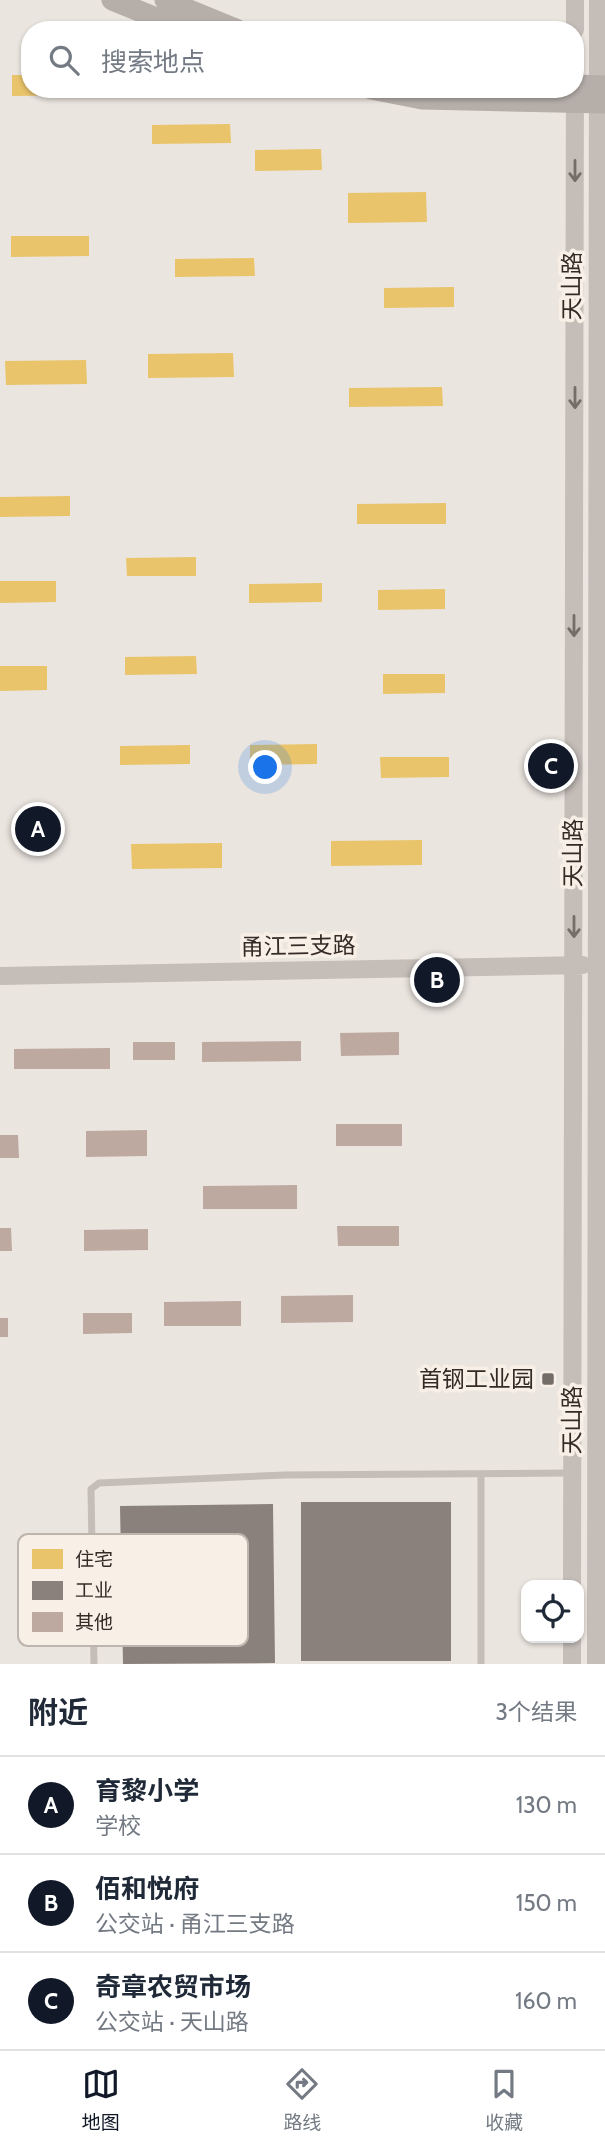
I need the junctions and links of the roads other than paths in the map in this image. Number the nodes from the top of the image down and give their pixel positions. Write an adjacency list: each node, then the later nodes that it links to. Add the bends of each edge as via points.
1 (112, 0): 5 (main road)
2 (165, 0): 6 (main road)
3 (575, 0): 7 (street)
4 (598, 0): 8 (street, 天山路)
5 (164, 21)
6 (216, 21)
7 (575, 21)
8 (601, 94): 13 (street, 天山路)
9 (417, 98): 10 (main road)
10 (441, 98)
11 (575, 98): 12 (street, 天山路, one-way to 12)
12 (573, 965): 13 (street, 甬江三支路); 14 (street, 甬江三支路); 15 (street, 天山路)
13 (597, 965): 16 (street, 天山路)
14 (0, 976)
15 (573, 1163): 16 (street); 17 (street, 天山路)
16 (601, 1163): 26 (street, 天山路)
17 (572, 1473): 18 (lane); 20 (street, 天山路)
18 (481, 1474): 19 (lane, via 285,1475 99,1483 91,1489); 24 (lane)
19 (92, 1534)
20 (572, 1580)
21 (572, 1643): 25 (street)
22 (94, 1646): 23 (lane)
23 (94, 1664)
24 (481, 1664)
25 (572, 1664)
26 (596, 1664)

